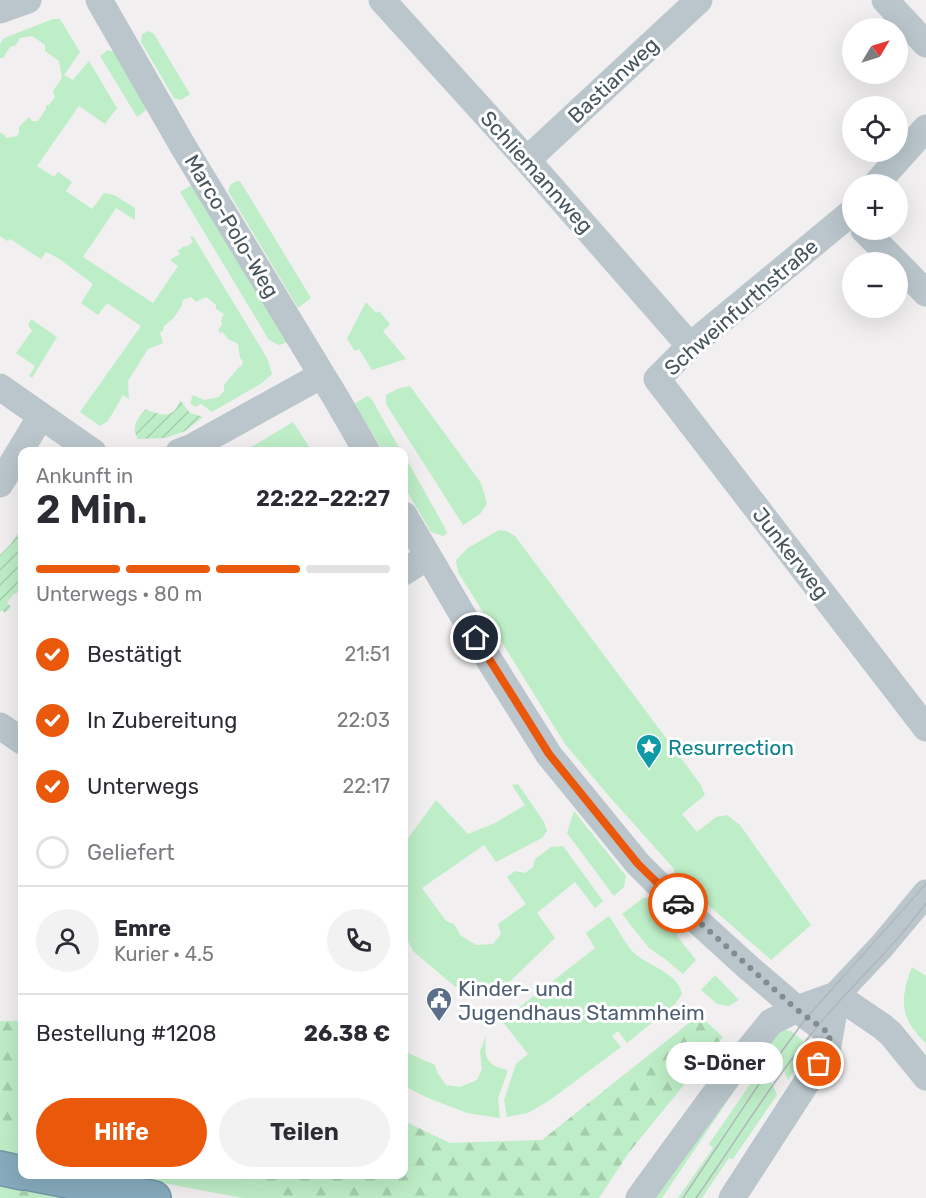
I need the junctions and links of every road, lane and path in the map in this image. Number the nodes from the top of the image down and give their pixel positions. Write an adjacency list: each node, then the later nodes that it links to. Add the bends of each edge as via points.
1 (28, 0): 6 (street)
2 (99, 0): 17 (street, Marco-Polo-Weg)
3 (699, 0): 9 (street, Bastianweg)
4 (885, 0): 7 (street)
5 (385, 1): 9 (street, Schliemannweg)
6 (0, 10)
7 (926, 44)
8 (926, 128): 10 (street)
9 (527, 160): 16 (street, Schliemannweg)
10 (885, 174)
11 (842, 227): 16 (street, Schweinfurthstraße)
12 (875, 240): 13 (street)
13 (886, 252)
14 (908, 274): 15 (street)
15 (926, 293)
16 (690, 346): 18 (street, Schweinfurthstraße)
17 (322, 375): 23 (street); 24 (street, Marco-Polo-Weg)
18 (657, 379): 31 (street, Junkerweg)
19 (0, 387): 20 (street)
20 (42, 417): 21 (street); 22 (street)
21 (23, 447)
22 (86, 447)
23 (192, 447)
24 (364, 447)
25 (18, 455): 26 (street)
26 (0, 484)
27 (408, 522): 28 (street)
28 (428, 557): 29 (street); 35 (street, via 546,750 571,782 638,864)
29 (408, 570)
30 (0, 726): 32 (street)
31 (926, 728)
32 (18, 738)
33 (926, 892): 34 (street)
34 (836, 995): 35 (street); 36 (street); 37 (street, via 891,1034)
35 (796, 1009): 36 (street); 42 (street, via 771,1022)
36 (830, 1034): 43 (street, via 828,1051)
37 (926, 1077)
38 (0, 1168): 39 (highway)
39 (18, 1172)
40 (57, 1179): 41 (highway)
41 (154, 1198)
42 (639, 1198)
43 (732, 1198)

